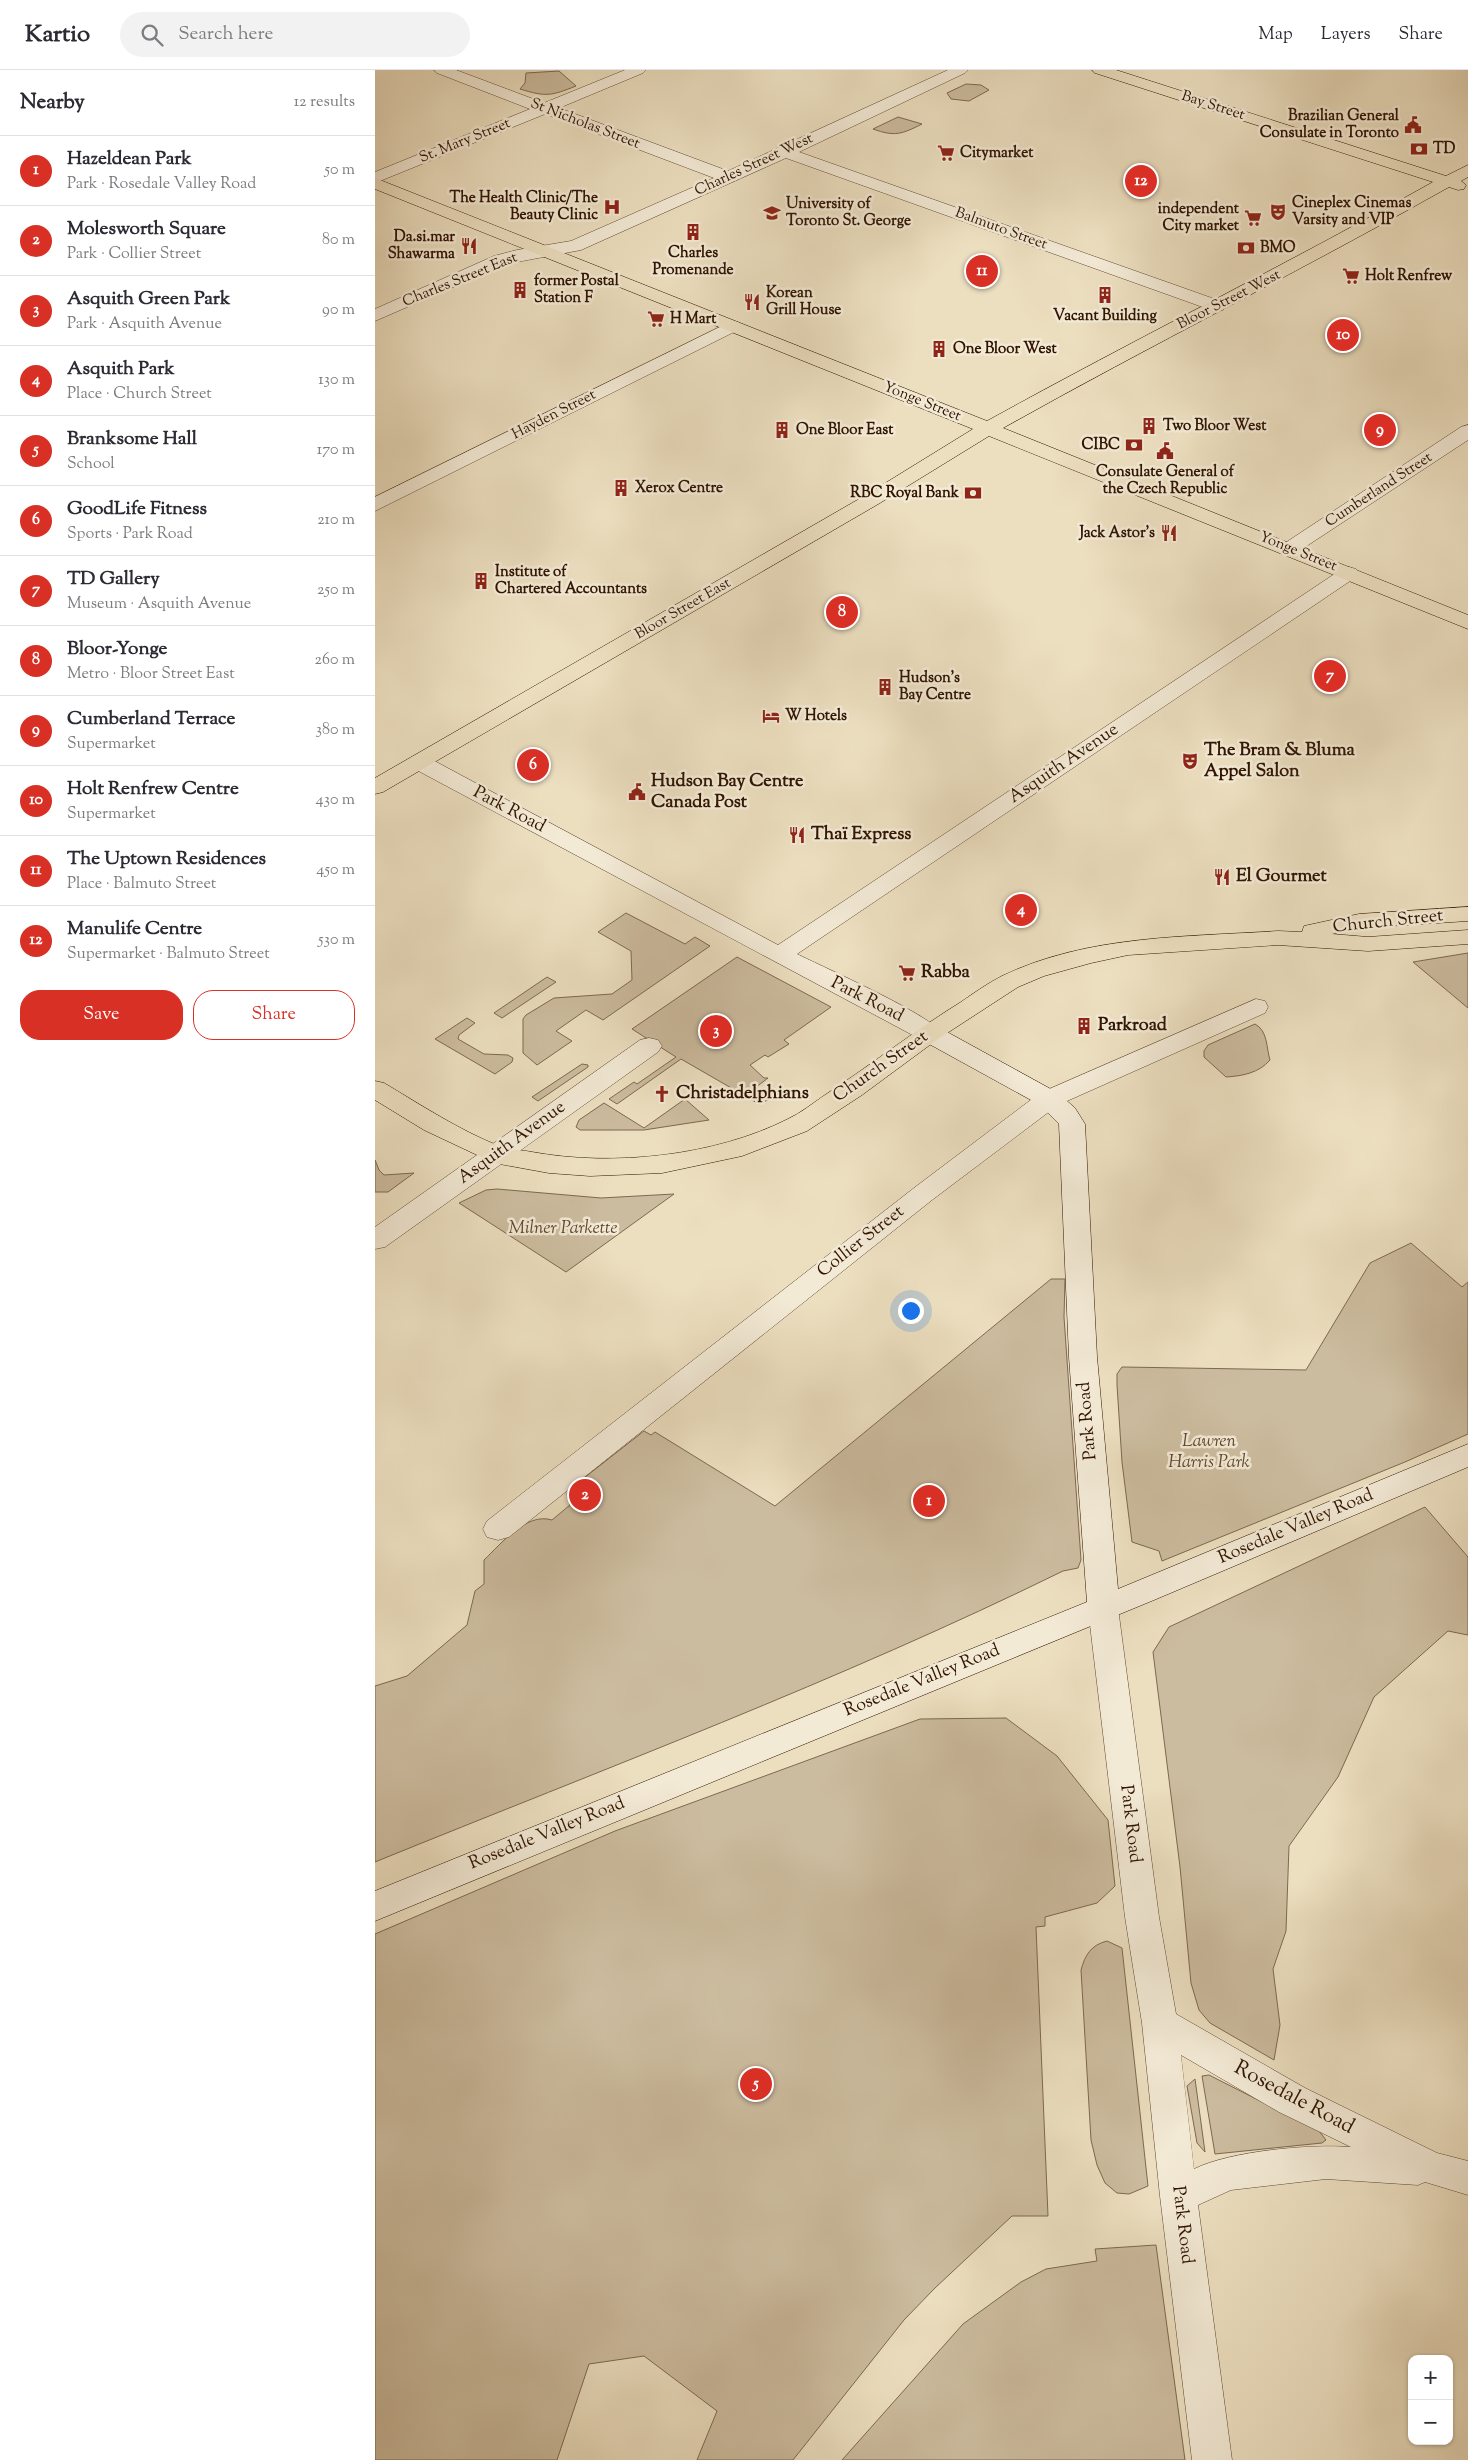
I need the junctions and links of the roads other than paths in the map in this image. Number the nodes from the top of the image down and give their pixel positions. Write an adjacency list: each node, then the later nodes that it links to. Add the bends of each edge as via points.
1 (442, 70): 5 (street, St Nicholas Street)
2 (638, 70): 5 (street, St. Mary Street)
3 (960, 70): 6 (street, Charles Street West)
4 (1100, 70): 10 (main road, Bay Street)
5 (544, 108): 8 (street, St. Mary Street); 9 (street, St Nicholas Street)
6 (785, 152): 9 (street, Charles Street West); 14 (street, Balmuto Street)
7 (1468, 170): 10 (main road, Bloor Street West)
8 (375, 178)
9 (728, 178): 13 (street, Charles Street West, via 575,246)
10 (1447, 182): 12 (main road, Bay Street); 14 (main road, Bloor Street West)
11 (375, 183): 13 (main road, Yonge Street)
12 (1468, 188)
13 (546, 250): 15 (street, Charles Street East, via 500,260); 16 (main road, Yonge Street)
14 (1217, 306): 17 (main road, Bloor Street West)
15 (375, 316)
16 (733, 326): 17 (main road, Yonge Street); 19 (street, Hayden Street)
17 (988, 428): 20 (main road, Yonge Street); 23 (main road, Bloor Street East, via 873,499)
18 (1468, 431): 20 (street, Cumberland Street)
19 (375, 505)
20 (1289, 549): 21 (main road, Yonge Street)
21 (1349, 573): 22 (main road, Yonge Street); 28 (street, Asquith Avenue)
22 (1468, 623)
23 (419, 762): 24 (main road, Bloor Street East); 28 (street, Park Road)
24 (375, 787)
25 (1464, 911): 27 (main road, Church Street, via 1359,921)
26 (1468, 937): 27 (main road, Church Street, via 1368,944)
27 (1278, 938): 30 (main road, Church Street, via 1128,948 1088,956 1009,982)
28 (779, 955): 30 (street, Park Road)
29 (1256, 1007): 33 (street, Collier Street)
30 (929, 1033): 33 (street, Park Road); 34 (main road, Church Street, via 798,1125 733,1150 630,1167 549,1164)
31 (649, 1046): 34 (street, Asquith Avenue)
32 (375, 1089): 34 (main road, Church Street, via 440,1128)
33 (1049, 1099): 37 (street, Collier Street, via 923,1194); 38 (street, Park Road, via 1066,1114 1074,1134 1083,1356)
34 (494, 1154): 35 (street, Asquith Avenue)
35 (375, 1240)
36 (1468, 1454): 38 (street, Rosedale Valley Road)
37 (498, 1530)
38 (1103, 1608): 39 (street, Rosedale Valley Road); 40 (street, Park Road, via 1142,1918)
39 (375, 1906)
40 (1160, 2023): 41 (street, Rosedale Road, via 1292,2100); 43 (street, Park Road)
41 (1431, 2168): 42 (street, Rosedale Road); 43 (street, Rosedale Road, via 1326,2162 1231,2173)
42 (1468, 2178)
43 (1177, 2196): 44 (street, Park Road)
44 (1212, 2460)

